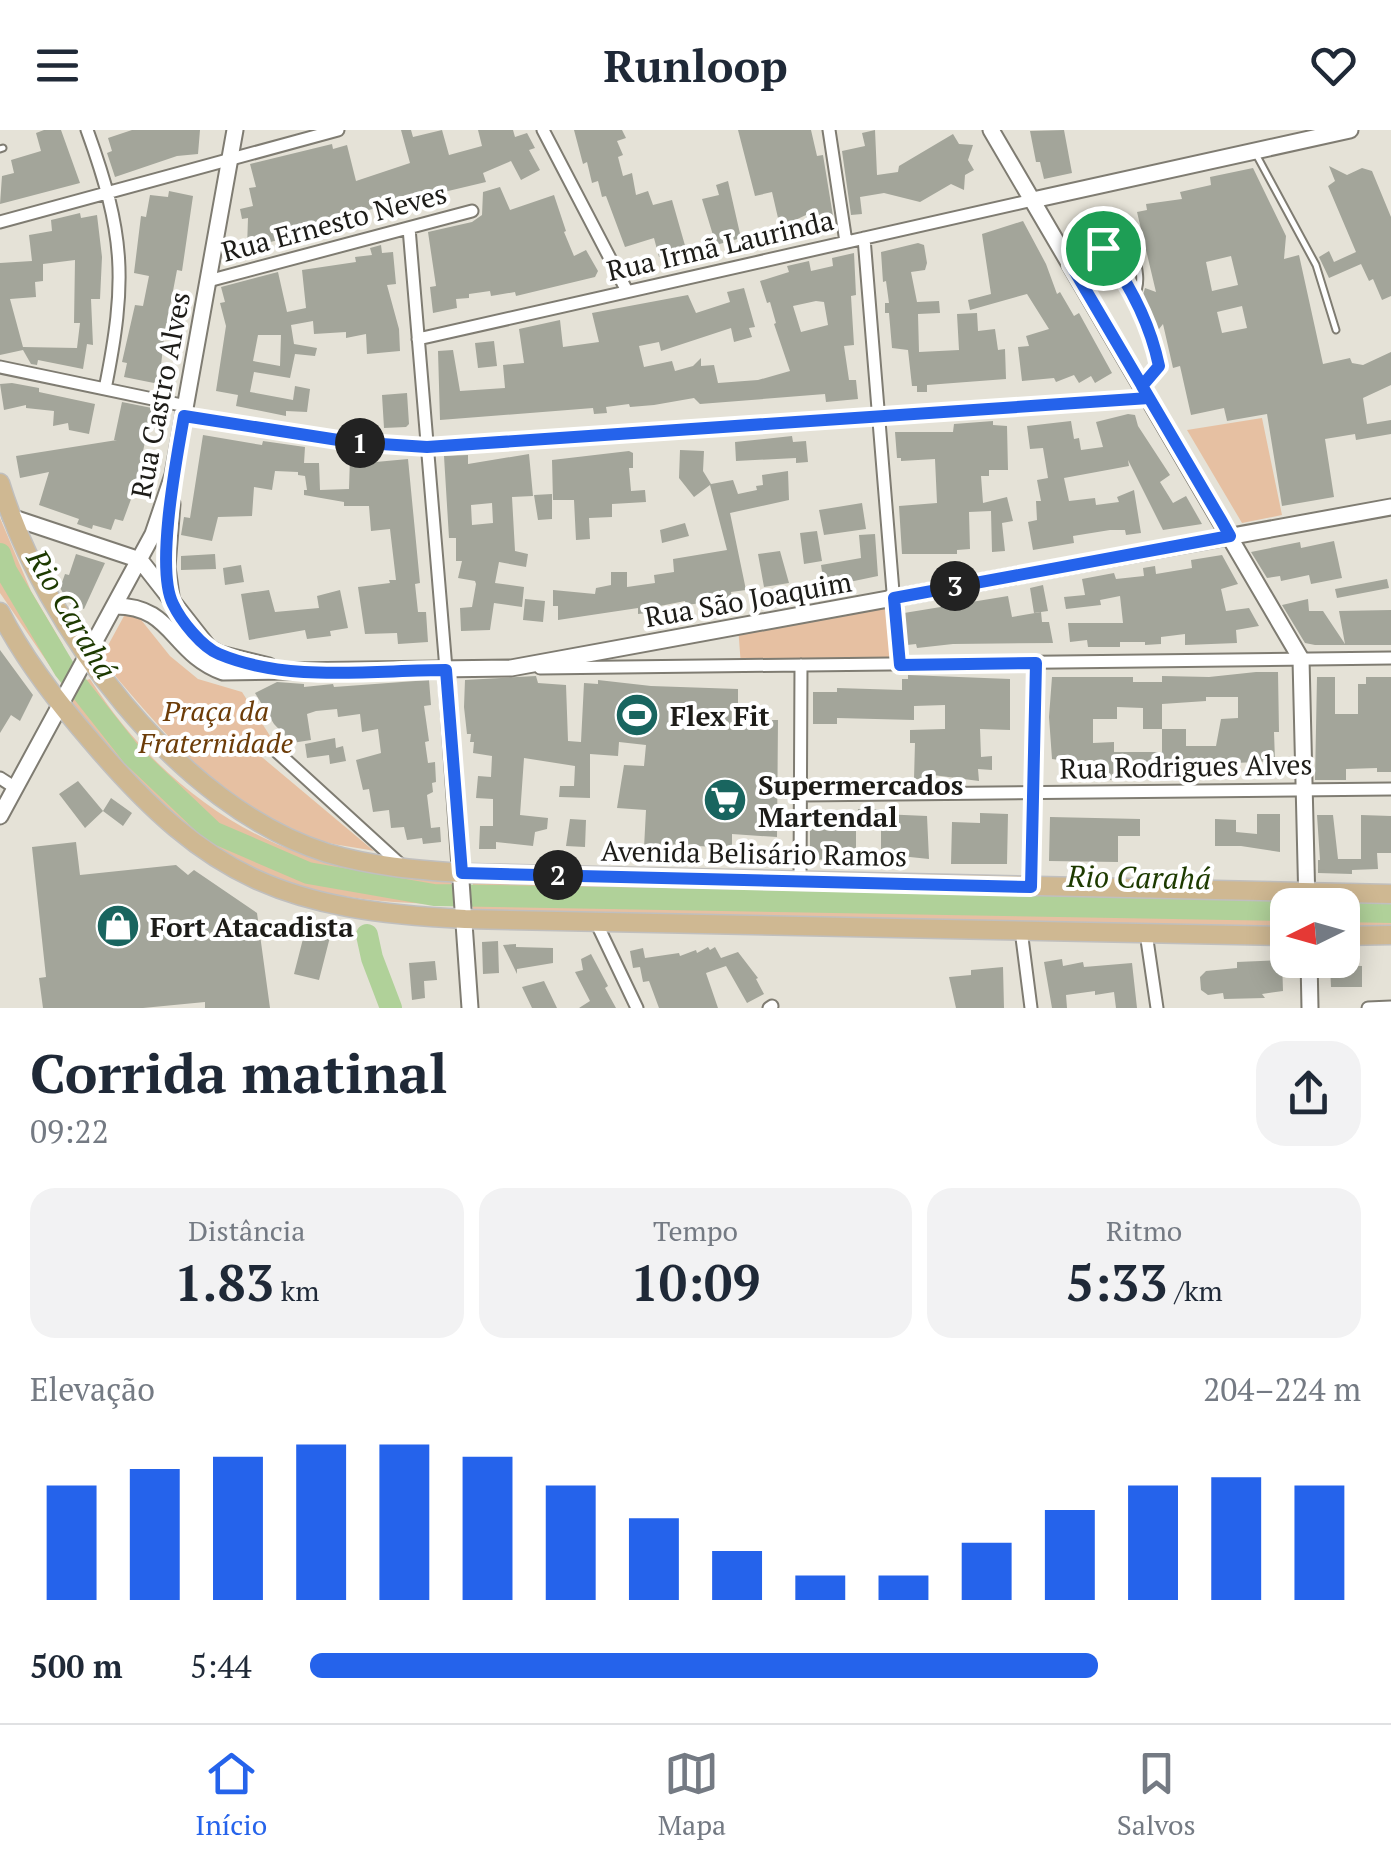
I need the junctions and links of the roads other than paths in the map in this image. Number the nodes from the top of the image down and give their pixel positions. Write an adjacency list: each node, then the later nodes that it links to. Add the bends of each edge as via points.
1 (87, 130): 10 (street)
2 (235, 130): 9 (street, Rua Castro Alves)
3 (338, 130): 9 (street)
4 (543, 130): 20 (street)
5 (829, 130): 16 (street)
6 (991, 130): 11 (street)
7 (1350, 130): 8 (street)
8 (1254, 151): 11 (street); 22 (lane, via 1316,265)
9 (230, 159): 10 (street); 19 (street, Rua Castro Alves)
10 (109, 192): 13 (street); 25 (street, via 121,290)
11 (1033, 200): 15 (street, Rua Irmã Laurinda); 18 (street)
12 (472, 211): 14 (street, Rua Ernesto Neves)
13 (0, 222)
14 (410, 228): 19 (street, Rua Ernesto Neves); 23 (street)
15 (864, 238): 16 (street, Rua Irmã Laurinda); 28 (street)
16 (846, 242): 20 (street, Rua Irmã Laurinda)
17 (1103, 248): 18 (lane); 21 (lane); 21 (lane, via 1124,234 1130,237 1140,276)
18 (1071, 265): 26 (street)
19 (208, 281): 27 (street, Rua Castro Alves)
20 (628, 291): 23 (street, Rua Irmã Laurinda)
21 (1135, 297): 26 (lane, via 1159,366)
22 (1336, 330)
23 (418, 338): 29 (street)
24 (0, 367): 25 (street)
25 (105, 389): 27 (street)
26 (1146, 392): 28 (street); 34 (street)
27 (185, 411): 29 (street, via 351,442); 30 (street, Rua Castro Alves)
28 (879, 416): 29 (street); 36 (street)
29 (427, 447): 47 (street)
30 (174, 475): 35 (street, Rua Castro Alves); 37 (street, via 167,567)
31 (0, 483): 33 (main road, Avenida Belisário Ramos)
32 (1391, 507): 34 (street, Rua São Joaquim)
33 (11, 517): 35 (street); 41 (main road, Avenida Belisário Ramos)
34 (1230, 536): 36 (street, Rua São Joaquim); 42 (street)
35 (140, 560): 37 (street, Rua São Joaquim); 38 (street, Rua Castro Alves)
36 (894, 598): 44 (street); 46 (street, Rua São Joaquim)
37 (173, 604): 48 (street, Rua São Joaquim, via 220,654)
38 (114, 606): 41 (street, Rua Castro Alves); 48 (street, Rua São Joaquim, via 152,613 207,666)
39 (0, 612): 49 (main road)
40 (1391, 658): 42 (street)
41 (85, 659): 49 (street, Rua Castro Alves); 57 (main road, Avenida Belisário Ramos, via 218,798 325,852)
42 (1301, 659): 43 (street); 53 (street)
43 (1036, 663): 44 (street); 54 (street)
44 (900, 665): 45 (street)
45 (801, 666): 46 (street); 55 (street)
46 (510, 668): 47 (street, Rua São Joaquim)
47 (446, 670): 48 (street, Rua São Joaquim); 58 (street)
48 (287, 671)
49 (64, 696): 51 (street, Rua Castro Alves); 65 (main road, via 114,767 168,823 234,869 345,908)
50 (275, 750): 57 (street)
51 (7, 782): 56 (street, Rua Castro Alves)
52 (1391, 789): 53 (street, Rua Rodrigues Alves)
53 (1305, 790): 54 (street, Rua Rodrigues Alves); 61 (street)
54 (1033, 793): 55 (street, Rua Rodrigues Alves); 60 (street)
55 (801, 795): 59 (street)
56 (0, 816)
57 (406, 869): 58 (main road, Avenida Belisário Ramos)
58 (462, 877): 59 (main road, Avenida Belisário Ramos); 65 (street)
59 (800, 882): 60 (main road, Avenida Belisário Ramos)
60 (1031, 887): 64 (main road, Avenida Belisário Ramos)
61 (1307, 888)
62 (1391, 894): 63 (main road, Avenida Belisário Ramos)
63 (1360, 896)
64 (1270, 898)
65 (465, 914): 66 (main road); 74 (street)
66 (596, 922): 67 (main road); 75 (street)
67 (1020, 930): 68 (main road); 76 (street)
68 (1146, 932): 69 (main road); 77 (street)
69 (1270, 935)
70 (1391, 935): 71 (main road)
71 (1360, 936)
72 (1309, 978): 78 (street)
73 (1391, 1007): 79 (street)
74 (470, 1008)
75 (637, 1008)
76 (1032, 1008)
77 (1156, 1008)
78 (1310, 1008)
79 (1368, 1008)

